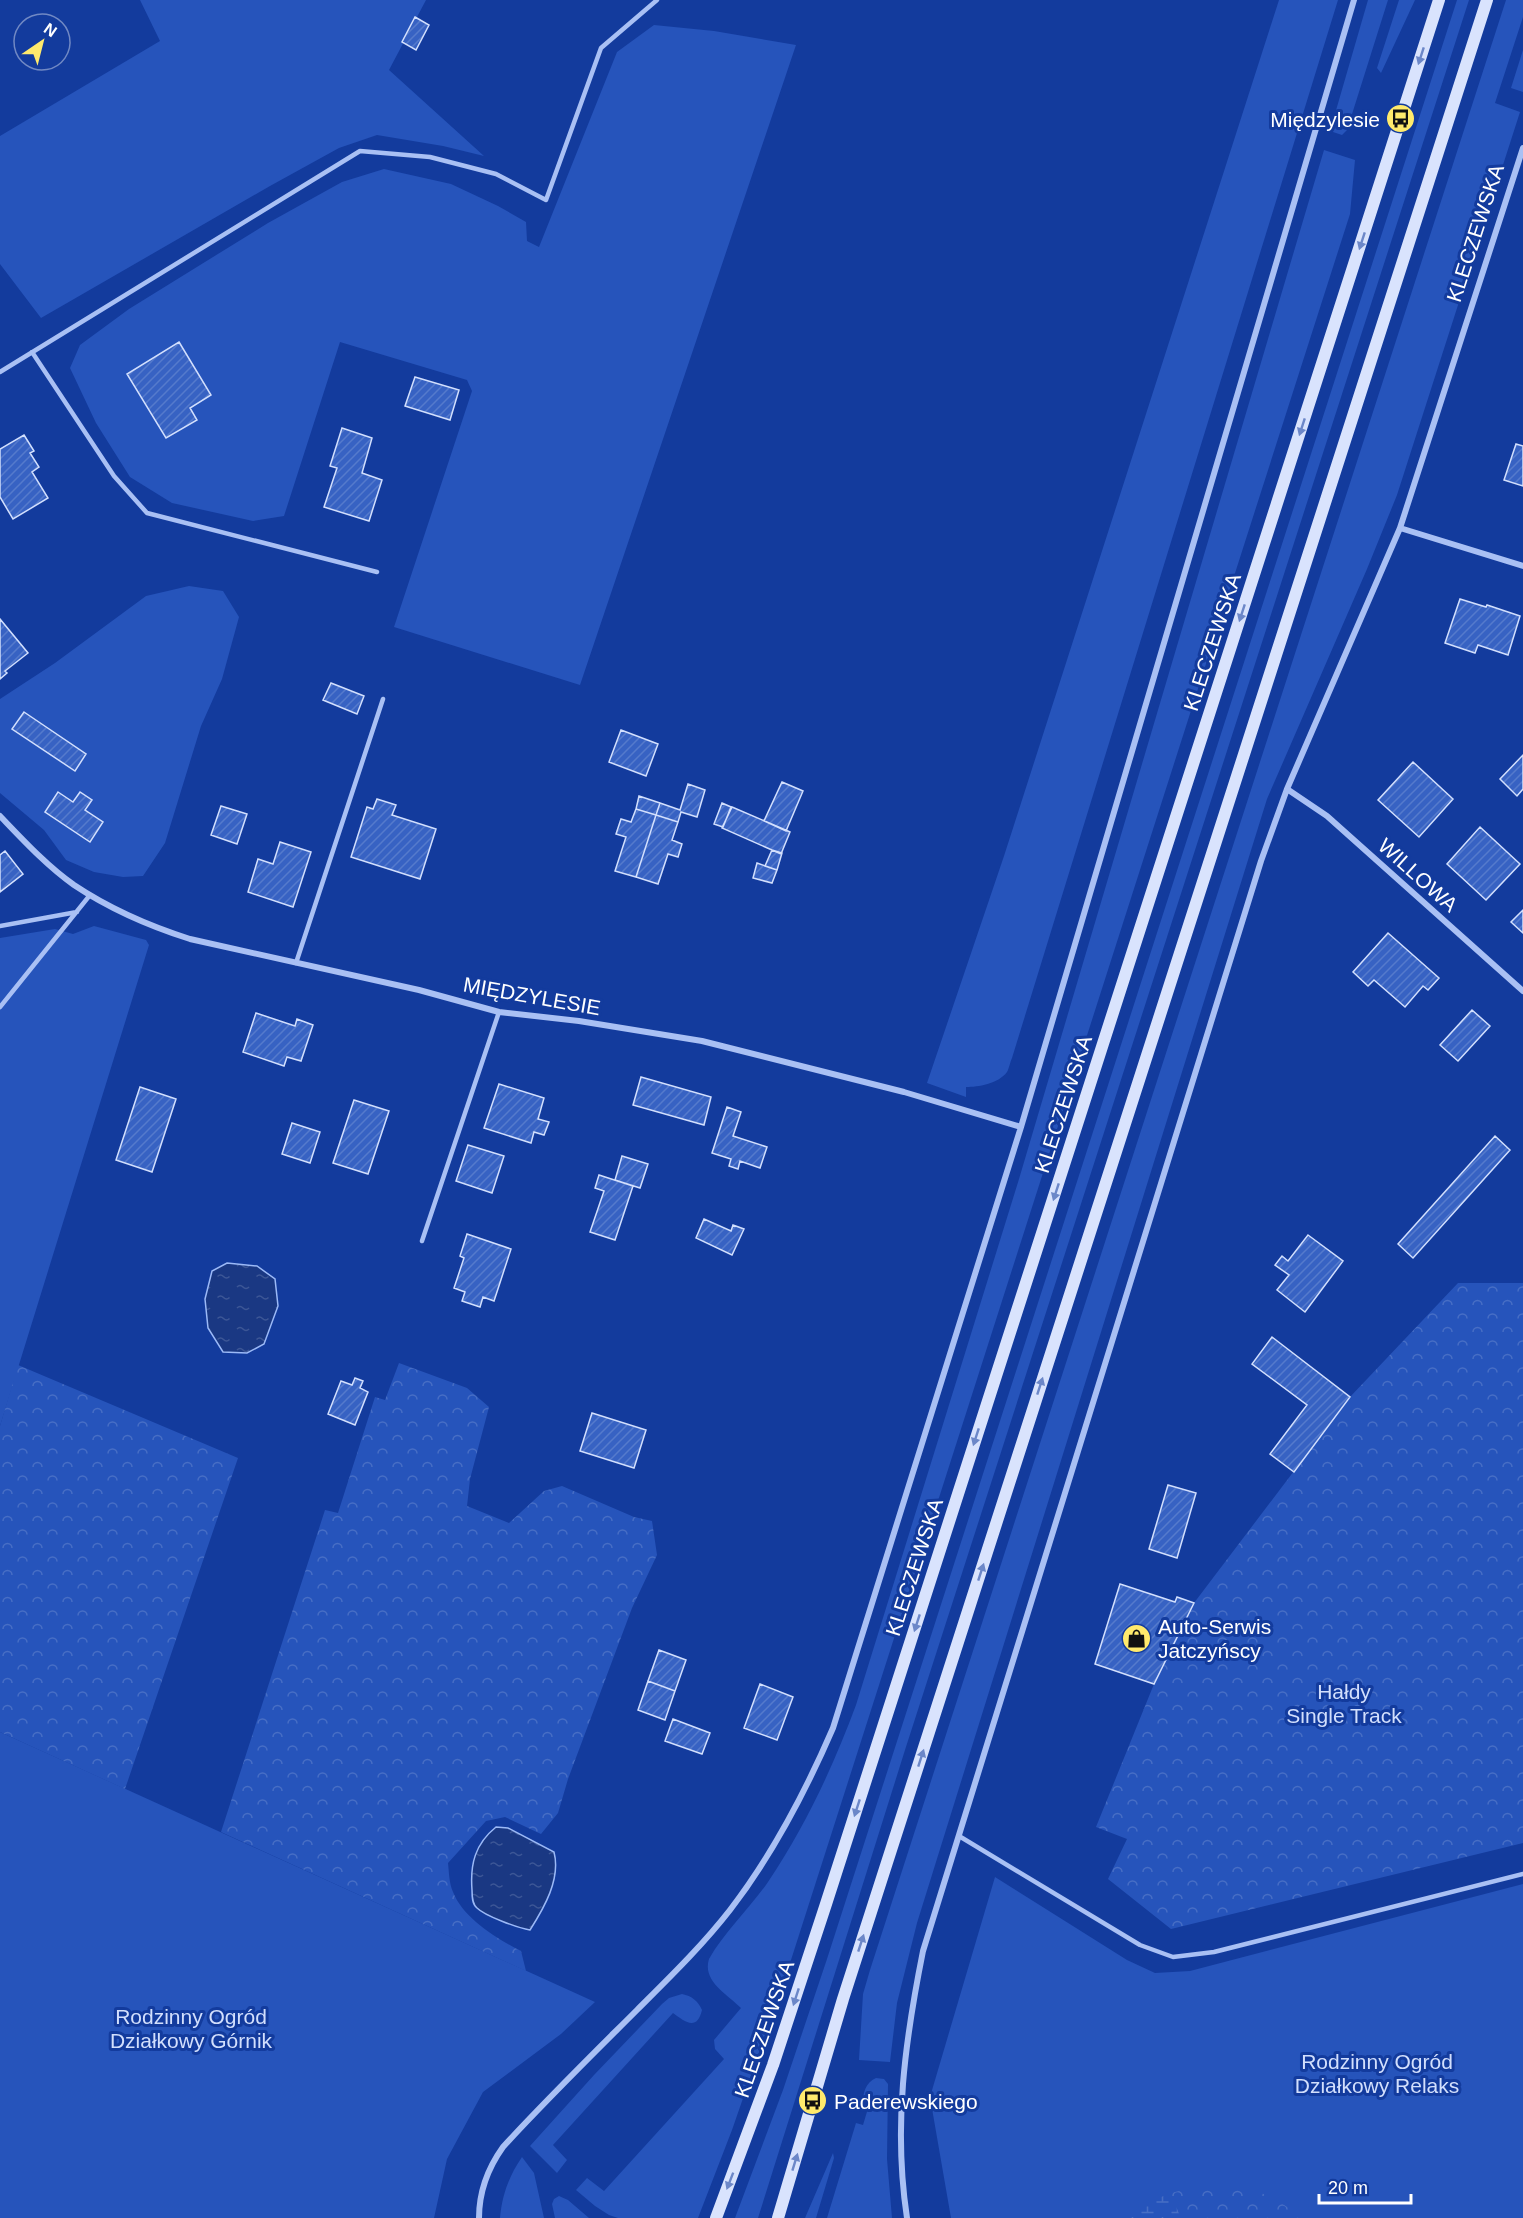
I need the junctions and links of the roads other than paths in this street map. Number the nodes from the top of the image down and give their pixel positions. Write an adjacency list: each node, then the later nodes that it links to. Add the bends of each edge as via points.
1 (657, 0): 6 (lane, via 601,48 546,200 496,174 463,165 430,157 360,151)
2 (1354, 0): 21 (street, KLECZEWSKA)
3 (1439, 0): 26 (main road, KLECZEWSKA, one-way to 26, via 823,1913 773,2065)
4 (1487, 0): 27 (main road, one-way to 4, via 847,1988)
5 (1523, 148): 8 (street, KLECZEWSKA)
6 (33, 352): 7 (lane); 10 (lane, via 114,476 147,513)
7 (0, 372)
8 (1400, 528): 9 (street); 12 (street, KLECZEWSKA)
9 (1523, 566)
10 (377, 572)
11 (383, 699): 17 (lane)
12 (1287, 789): 18 (street, WILLOWA, via 1327,816); 23 (street, KLECZEWSKA, via 1257,872)
13 (0, 816): 14 (street, MIĘDZYLESIE, via 72,884)
14 (90, 895): 15 (lane); 17 (street, MIĘDZYLESIE, via 128,915 190,939)
15 (76, 912): 16 (lane); 19 (lane)
16 (0, 927)
17 (296, 963): 20 (street, MIĘDZYLESIE)
18 (1523, 992)
19 (0, 1007)
20 (499, 1012): 21 (street, MIĘDZYLESIE, via 702,1041); 22 (lane)
21 (1021, 1126): 25 (street, KLECZEWSKA, via 848,1688 802,1798 762,1864 710,1933 503,2147 487,2177)
22 (422, 1241)
23 (958, 1836): 24 (lane, via 1140,1945 1173,1957 1214,1952); 28 (street, KLECZEWSKA, via 923,1951 908,2030 900,2130)
24 (1523, 1874)
25 (479, 2218)
26 (716, 2218)
27 (778, 2218)
28 (907, 2218)

